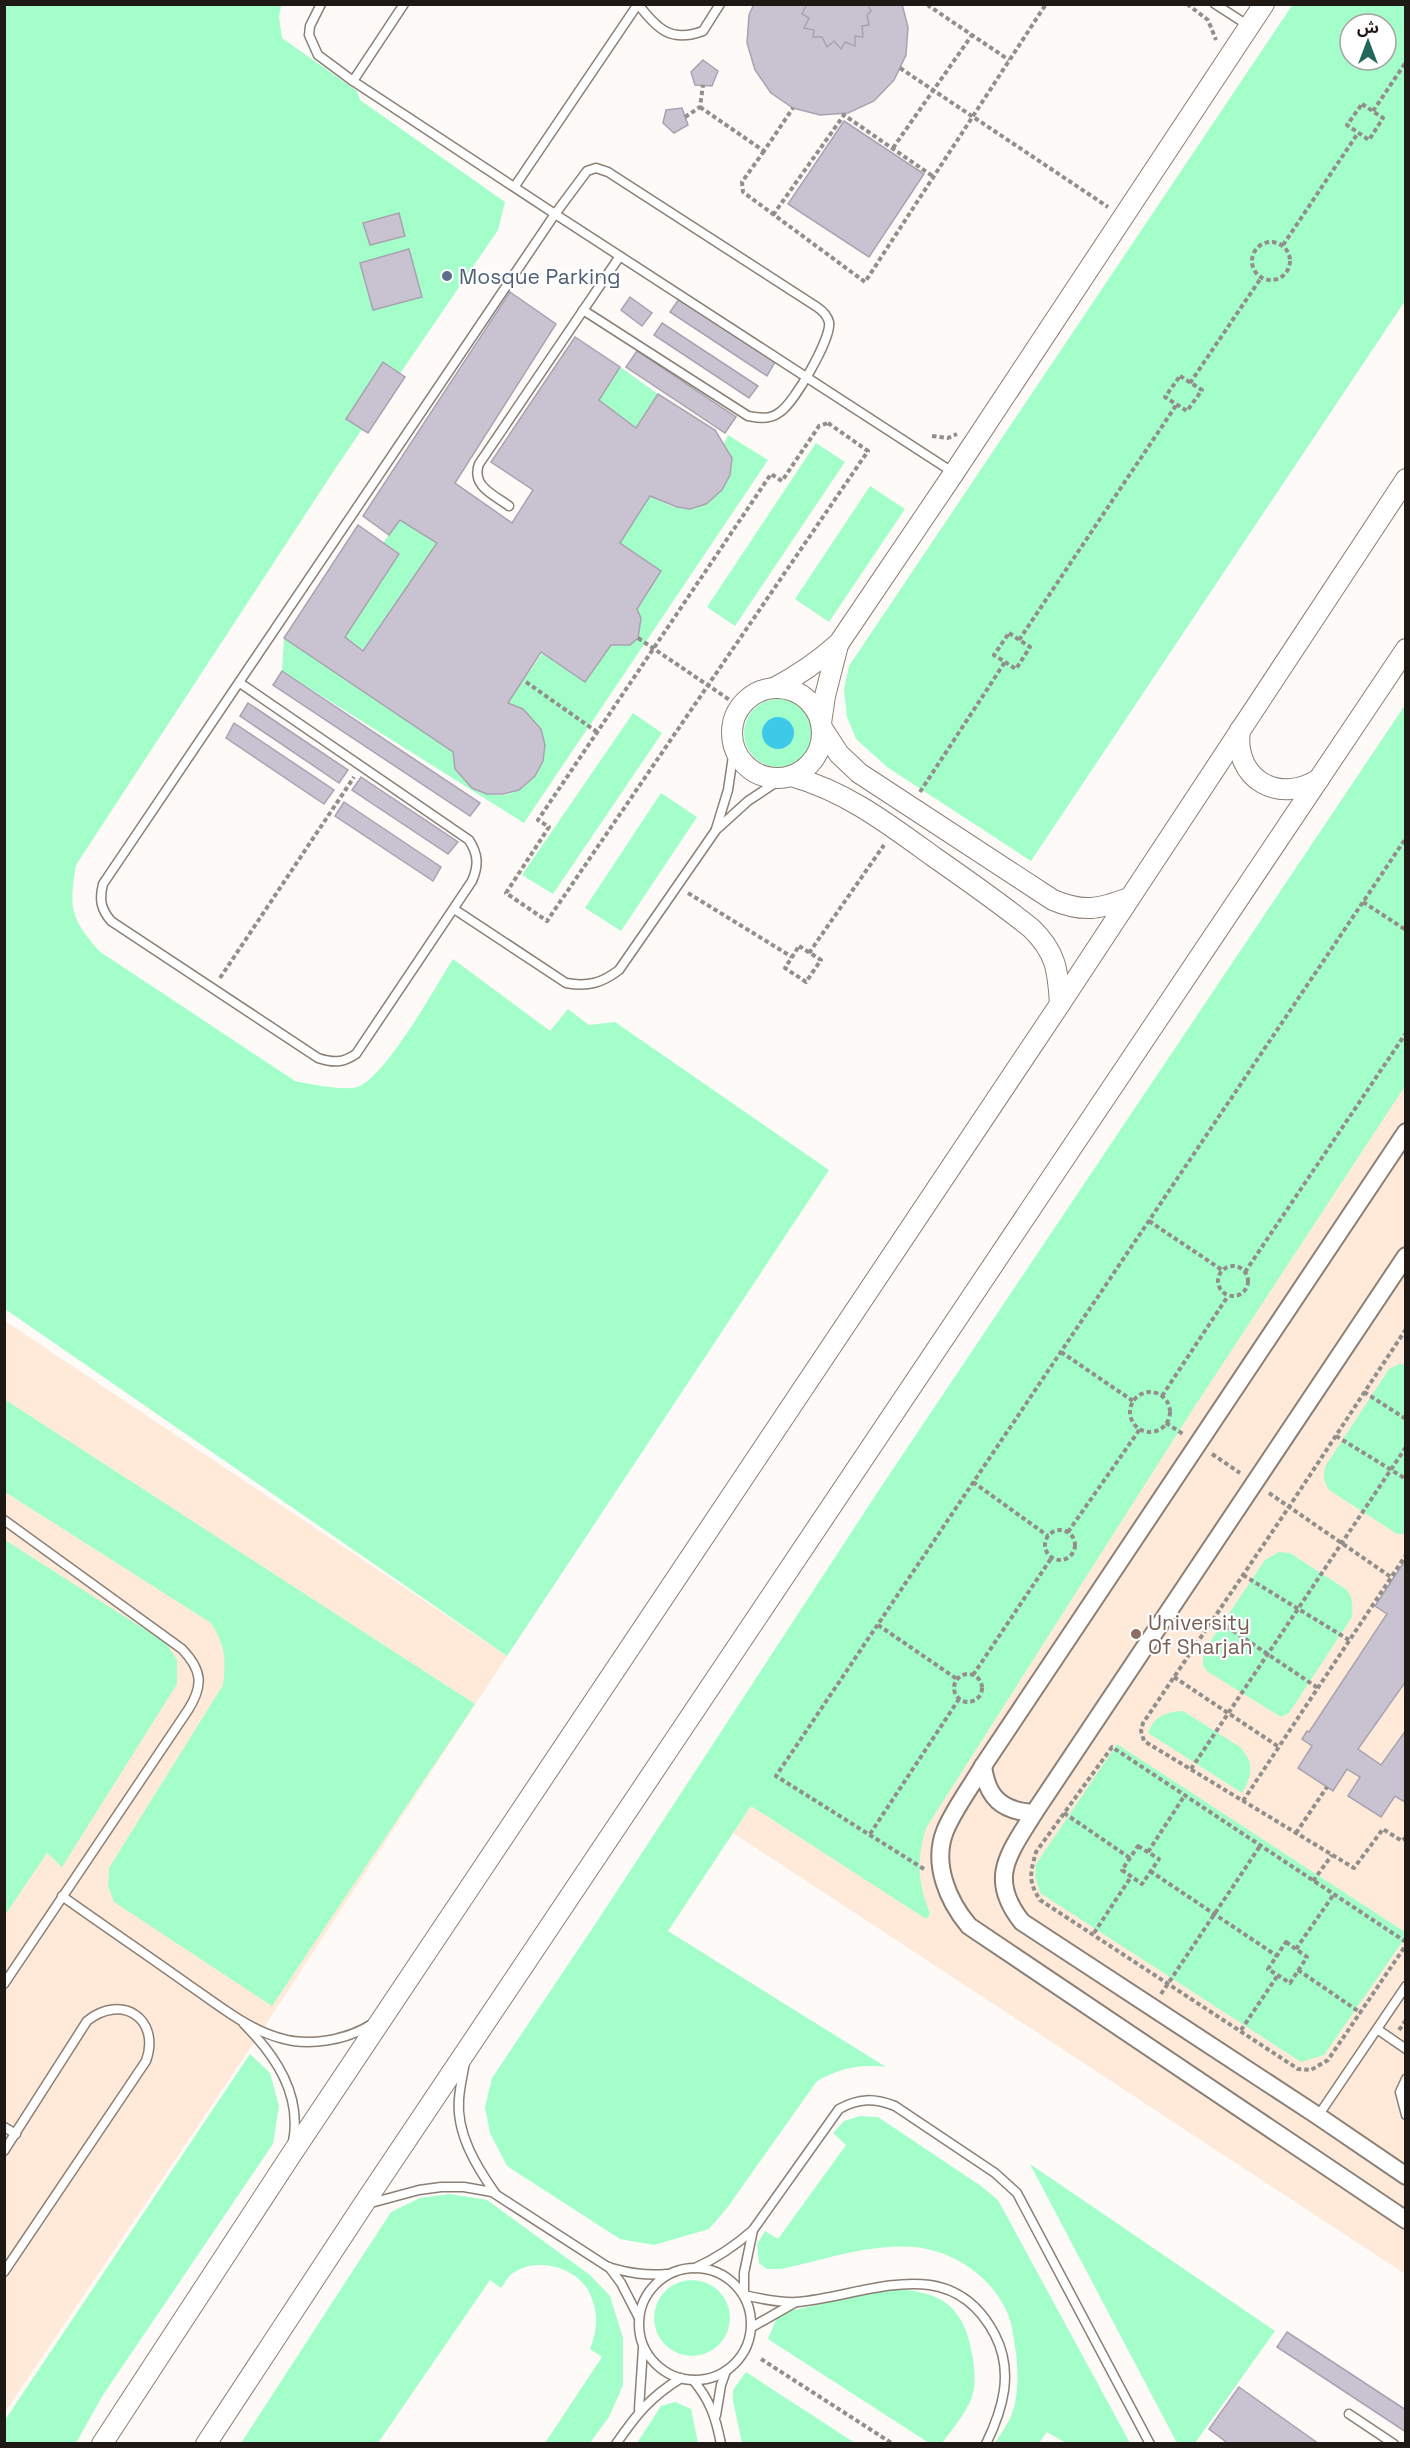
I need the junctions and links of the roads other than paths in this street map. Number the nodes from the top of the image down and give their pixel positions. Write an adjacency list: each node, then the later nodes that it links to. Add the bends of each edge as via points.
1 (321, 4): 8 (lane, via 310,26 313,47)
2 (404, 4): 8 (lane)
3 (638, 4): 4 (lane, via 665,32 681,36 703,31); 9 (lane)
4 (720, 4)
5 (1215, 4): 7 (lane)
6 (1264, 4): 7 (street)
7 (1249, 26): 14 (street)
8 (353, 81): 9 (lane)
9 (515, 186): 10 (lane)
10 (555, 214): 11 (lane); 13 (lane, via 586,171 602,169 728,249 827,316 829,330); 19 (lane)
11 (620, 256): 12 (lane); 13 (lane)
12 (583, 310): 13 (lane, via 748,416 770,418 780,413); 16 (lane, via 479,464 477,478 481,486)
13 (807, 377): 14 (lane)
14 (954, 473): 17 (street)
15 (1406, 479): 22 (street)
16 (509, 506)
17 (839, 643): 20 (street, via 805,671); 21 (street)
18 (1406, 649): 25 (street)
19 (240, 683): 30 (lane, via 469,840 475,849 476,871); 30 (lane, via 104,884 100,898 111,921 318,1058 338,1062 356,1054)
20 (774, 688): 21 (street, via 804,697); 23 (street, via 761,690 740,706 731,734)
21 (821, 725): 24 (street, via 821,744 815,758); 27 (street, via 847,763)
22 (1240, 730): 25 (street, via 1240,752 1257,780 1288,790 1300,789); 29 (street)
23 (734, 749): 24 (street, via 749,769 772,778); 26 (lane, via 728,790)
24 (788, 777): 26 (lane, via 748,801); 28 (street, via 820,784 844,796)
25 (1319, 779): 44 (street)
26 (716, 830): 30 (lane, via 619,970 608,979 588,985 566,983)
27 (982, 854): 28 (street); 29 (street, via 1072,908 1091,910)
28 (966, 879): 31 (street, via 1044,941 1054,959)
29 (1129, 898): 31 (street)
30 (454, 909)
31 (1060, 1004): 40 (street)
32 (1406, 1132): 35 (street)
33 (1406, 1256): 36 (street)
34 (4, 1520): 37 (lane, via 182,1649 194,1662 199,1678 197,1695 188,1710)
35 (983, 1766): 36 (street, via 992,1796 1018,1812); 55 (street, via 945,1832 941,1852 947,1892 969,1926)
36 (1034, 1813): 47 (street, via 1006,1858 1003,1875 1011,1908 1022,1922)
37 (62, 1896): 38 (lane); 41 (lane)
38 (4, 1984)
39 (1406, 1986): 42 (lane)
40 (386, 2015): 41 (lane, via 346,2036 302,2042 280,2038); 51 (street)
41 (237, 2018): 51 (lane, via 269,2050 290,2089 295,2133)
42 (1377, 2029): 43 (lane); 47 (lane)
43 (1406, 2049)
44 (467, 2054): 53 (lane, via 459,2101 462,2124 477,2167); 54 (street)
45 (1406, 2079): 46 (lane, via 1400,2092)
46 (1406, 2115)
47 (1318, 2116): 52 (street)
48 (4, 2127): 49 (lane)
49 (16, 2134): 50 (lane); 59 (lane, via 87,2021 110,2008 129,2012 145,2024 151,2049 146,2061)
50 (4, 2151)
51 (291, 2155): 72 (street)
52 (1406, 2176)
53 (495, 2193): 54 (lane, via 441,2187); 57 (lane)
54 (363, 2205): 73 (street)
55 (1406, 2220)
56 (753, 2230): 58 (lane, via 736,2245); 61 (lane, via 744,2273); 77 (lane, via 839,2109 867,2099 895,2106 995,2173 1017,2193)
57 (609, 2267): 60 (lane, via 649,2276); 63 (lane)
58 (695, 2268): 60 (lane); 61 (lane, via 714,2271 731,2280)
59 (4, 2272)
60 (669, 2274): 63 (lane, via 654,2285)
61 (744, 2295): 62 (lane); 64 (lane)
62 (797, 2302): 64 (lane); 76 (lane, via 895,2283 921,2282 968,2301 997,2337 1006,2378 999,2418)
63 (639, 2318): 65 (lane)
64 (752, 2326): 66 (lane, via 744,2352)
65 (643, 2344): 67 (lane, via 658,2366); 69 (lane)
66 (726, 2371): 68 (lane); 71 (lane)
67 (681, 2378): 68 (lane); 69 (lane)
68 (693, 2380): 71 (lane)
69 (639, 2410): 74 (lane)
70 (1349, 2414): 78 (lane)
71 (716, 2416): 75 (lane)
72 (102, 2444)
73 (206, 2444)
74 (616, 2444)
75 (721, 2444)
76 (986, 2444)
77 (1150, 2444)
78 (1394, 2444)

